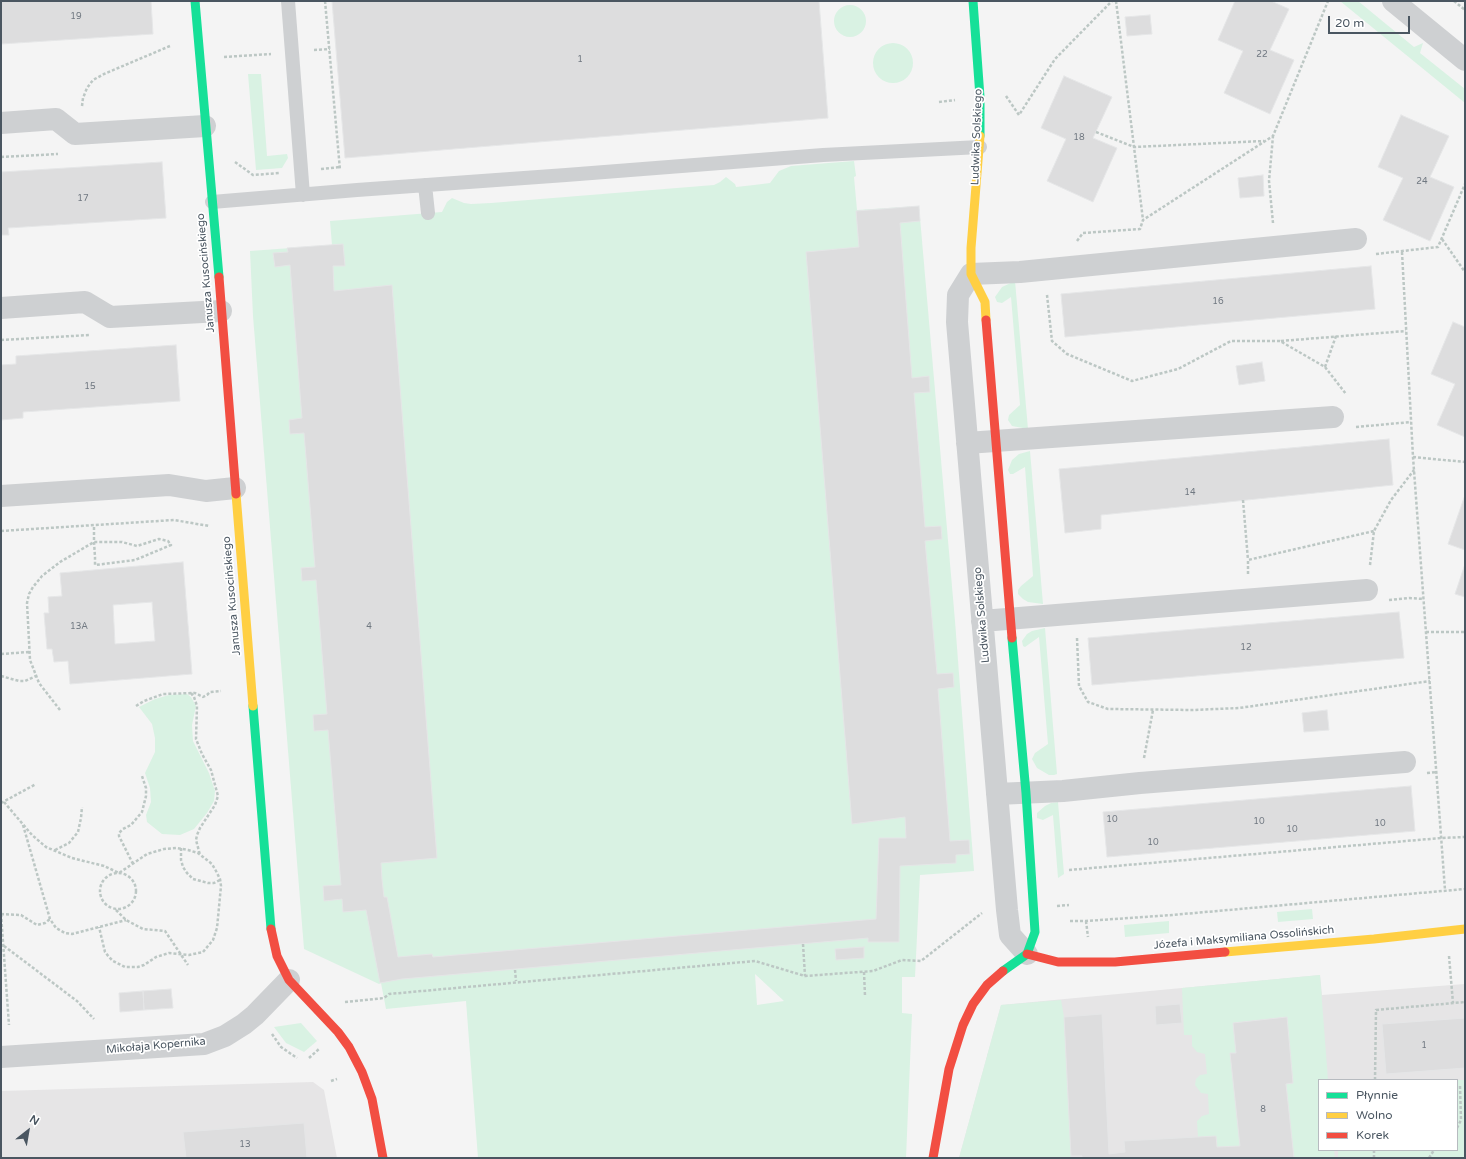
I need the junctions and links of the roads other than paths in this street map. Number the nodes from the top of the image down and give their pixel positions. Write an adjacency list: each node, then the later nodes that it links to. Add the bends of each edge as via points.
1 (195, 1): 7 (street, Janusza Kusocińskiego)
2 (288, 1): 10 (lane)
3 (973, 1): 8 (street, Ludwika Solskiego, via 980,97)
4 (1393, 1): 5 (street)
5 (1465, 60)
6 (1, 123): 7 (street, via 56,119 75,134)
7 (205, 126): 11 (street, Janusza Kusocińskiego)
8 (980, 147): 9 (lane, via 823,155); 14 (street, Ludwika Solskiego)
9 (425, 186): 10 (lane); 12 (lane)
10 (303, 195): 11 (lane)
11 (212, 202): 16 (street, Janusza Kusocińskiego)
12 (428, 213)
13 (1356, 239): 14 (street, via 1020,272)
14 (971, 274): 18 (street, via 985,302); 19 (street, Ludwika Solskiego, via 958,295 957,322)
15 (1, 308): 16 (street, via 85,302 110,317)
16 (221, 311): 20 (street, Janusza Kusocińskiego)
17 (1333, 417): 18 (street)
18 (996, 441): 19 (street); 23 (street)
19 (967, 443): 24 (street, Ludwika Solskiego)
20 (235, 488): 21 (street, via 206,490 169,485); 30 (street, Janusza Kusocińskiego, via 271,931 277,956)
21 (1, 496)
22 (1367, 590): 23 (street)
23 (1011, 619): 24 (street); 26 (street)
24 (982, 621): 27 (street, Ludwika Solskiego)
25 (1405, 762): 26 (street)
26 (1026, 793): 27 (street); 29 (street, via 1035,932)
27 (997, 794): 29 (street, Ludwika Solskiego, via 1010,935)
28 (1465, 929): 29 (street, Józefa i Maksymiliana Ossolińskich, via 1115,962 1058,962)
29 (1027, 954): 33 (street, via 987,985 973,1004 963,1025 949,1069)
30 (289, 980): 31 (street, Mikołaja Kopernika, via 244,1024 225,1036 204,1044); 32 (street, Janusza Kusocińskiego, via 349,1047 372,1099)
31 (1, 1057)
32 (383, 1158)
33 (933, 1158)

